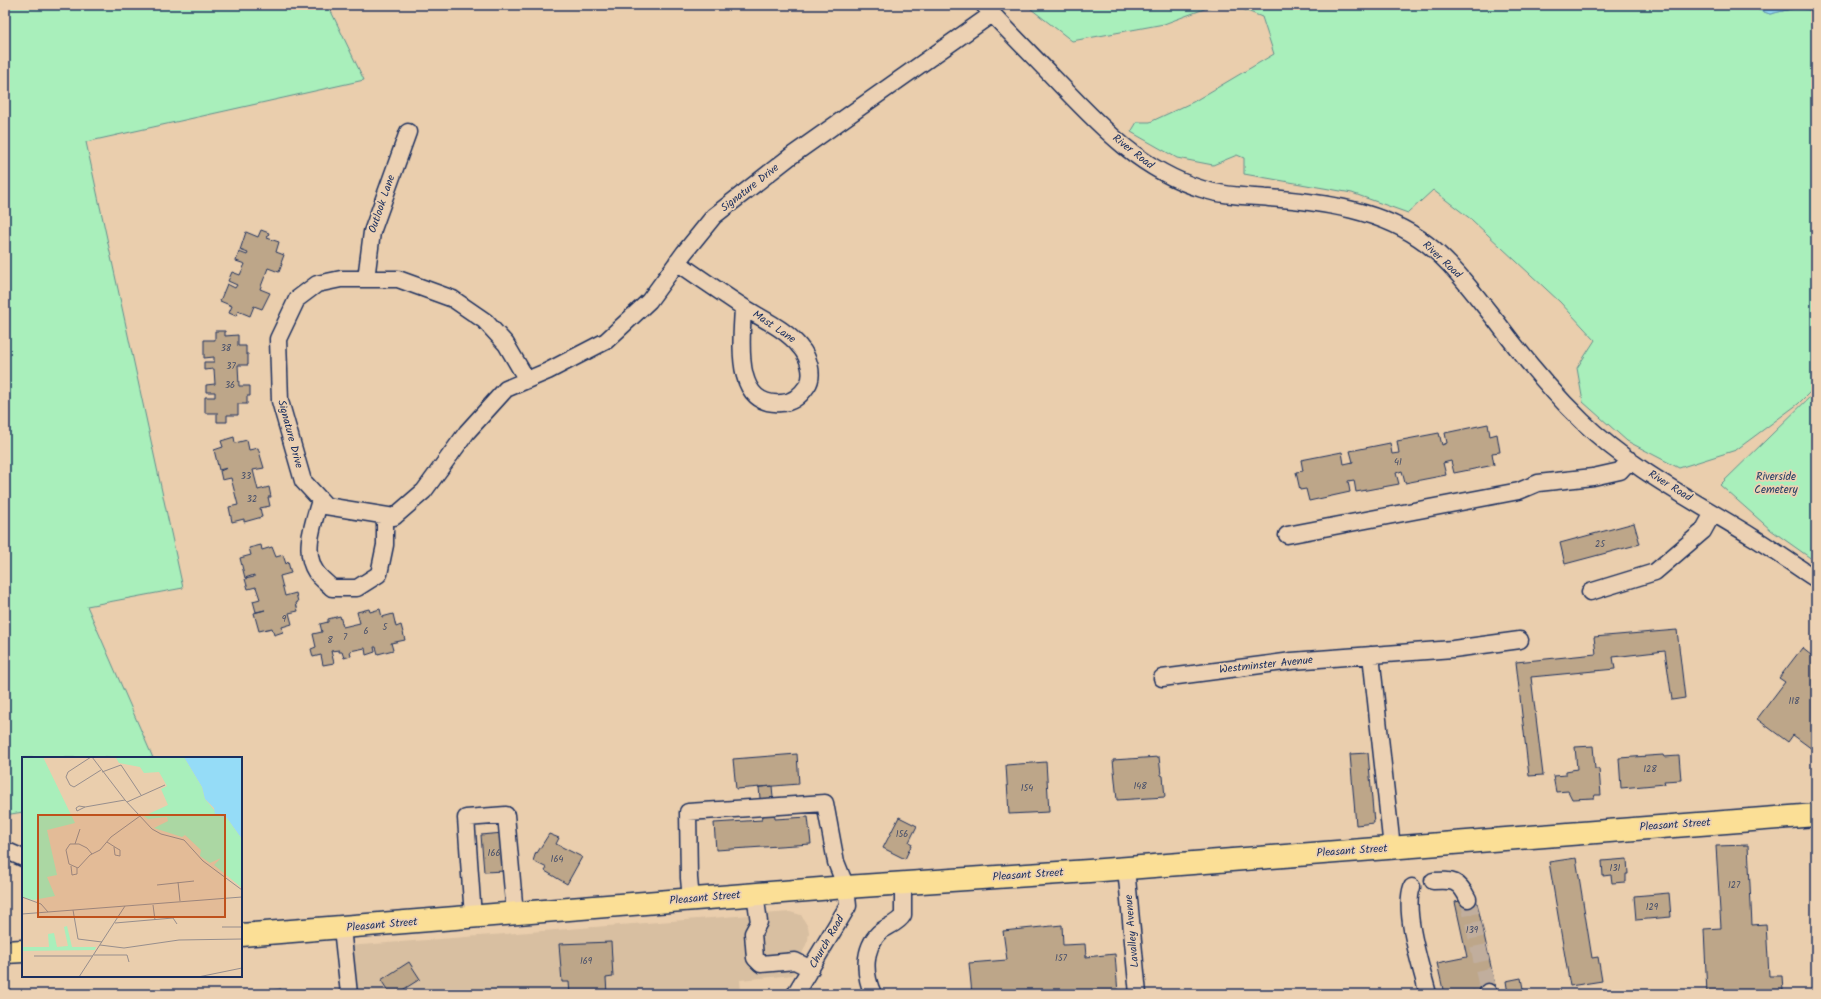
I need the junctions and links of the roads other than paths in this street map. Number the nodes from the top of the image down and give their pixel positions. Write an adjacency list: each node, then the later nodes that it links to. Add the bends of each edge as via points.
1 (988, 9): 3 (street, Signature Drive, via 714,216); 7 (street, River Road, via 1102,127 1138,158 1168,176 1202,189 1235,196 1300,201 1368,214 1399,227 1427,244 1457,273 1560,399 1610,446)
2 (408, 132): 4 (street, Outlook Lane, via 372,232)
3 (677, 262): 5 (street, Mast Lane); 6 (street, Signature Drive, via 649,301 606,341)
4 (366, 279): 6 (street, Signature Drive, via 398,279 453,299 484,321 506,344); 8 (street, Signature Drive, via 341,279 317,284 297,299 278,340 280,401 303,481)
5 (743, 307): 5 (street, Mast Lane, via 786,334 807,355 810,383 801,395 786,403 772,404 753,394 745,378 741,354)
6 (527, 380): 10 (street, Signature Drive, via 506,389 467,432 424,491 394,518)
7 (1630, 460): 9 (street, River Road); 11 (street, via 1620,471 1607,474 1538,483 1519,491)
8 (320, 500): 10 (street, Signature Drive, via 326,506); 10 (street, via 311,531 310,557 316,573 332,588 357,588 379,574 385,545)
9 (1712, 513): 12 (street, River Road, via 1754,537); 13 (street, via 1703,531 1655,572)
10 (385, 516)
11 (1287, 535)
12 (1816, 579)
13 (1590, 592)
14 (1520, 640): 15 (street, Westminster Avenue, via 1453,649)
15 (1371, 655): 16 (street, Westminster Avenue, via 1277,663); 18 (street)
16 (1162, 678)
17 (1816, 815): 18 (highway, Pleasant Street)
18 (1392, 848): 21 (highway, Pleasant Street)
19 (5, 850): 20 (street)
20 (22, 858)
21 (1126, 868): 23 (highway, Pleasant Street); 39 (street, Lavalley Avenue)
22 (1433, 881): 27 (street, via 1450,880 1458,883)
23 (903, 883): 24 (highway, Pleasant Street); 38 (street, via 903,915 878,934 869,949 866,963 867,979)
24 (846, 887): 26 (highway, Pleasant Street); 28 (street, Church Road, via 836,862 825,803 688,812); 35 (street, Church Road, via 848,906)
25 (1412, 887): 40 (street, via 1409,896 1413,934)
26 (755, 894): 28 (highway, Pleasant Street); 35 (street, via 759,922 753,933 755,958 761,964 796,961)
27 (1468, 899)
28 (691, 900): 29 (highway, Pleasant Street)
29 (515, 914): 30 (highway, Pleasant Street); 30 (street, via 506,815 466,818)
30 (473, 917): 31 (highway, Pleasant Street)
31 (342, 928): 32 (highway, Pleasant Street); 36 (street)
32 (242, 935)
33 (22, 951): 34 (highway)
34 (5, 952)
35 (811, 969): 37 (street, Church Road)
36 (349, 994)
37 (796, 994)
38 (873, 994)
39 (1138, 994)
40 (1428, 994)

